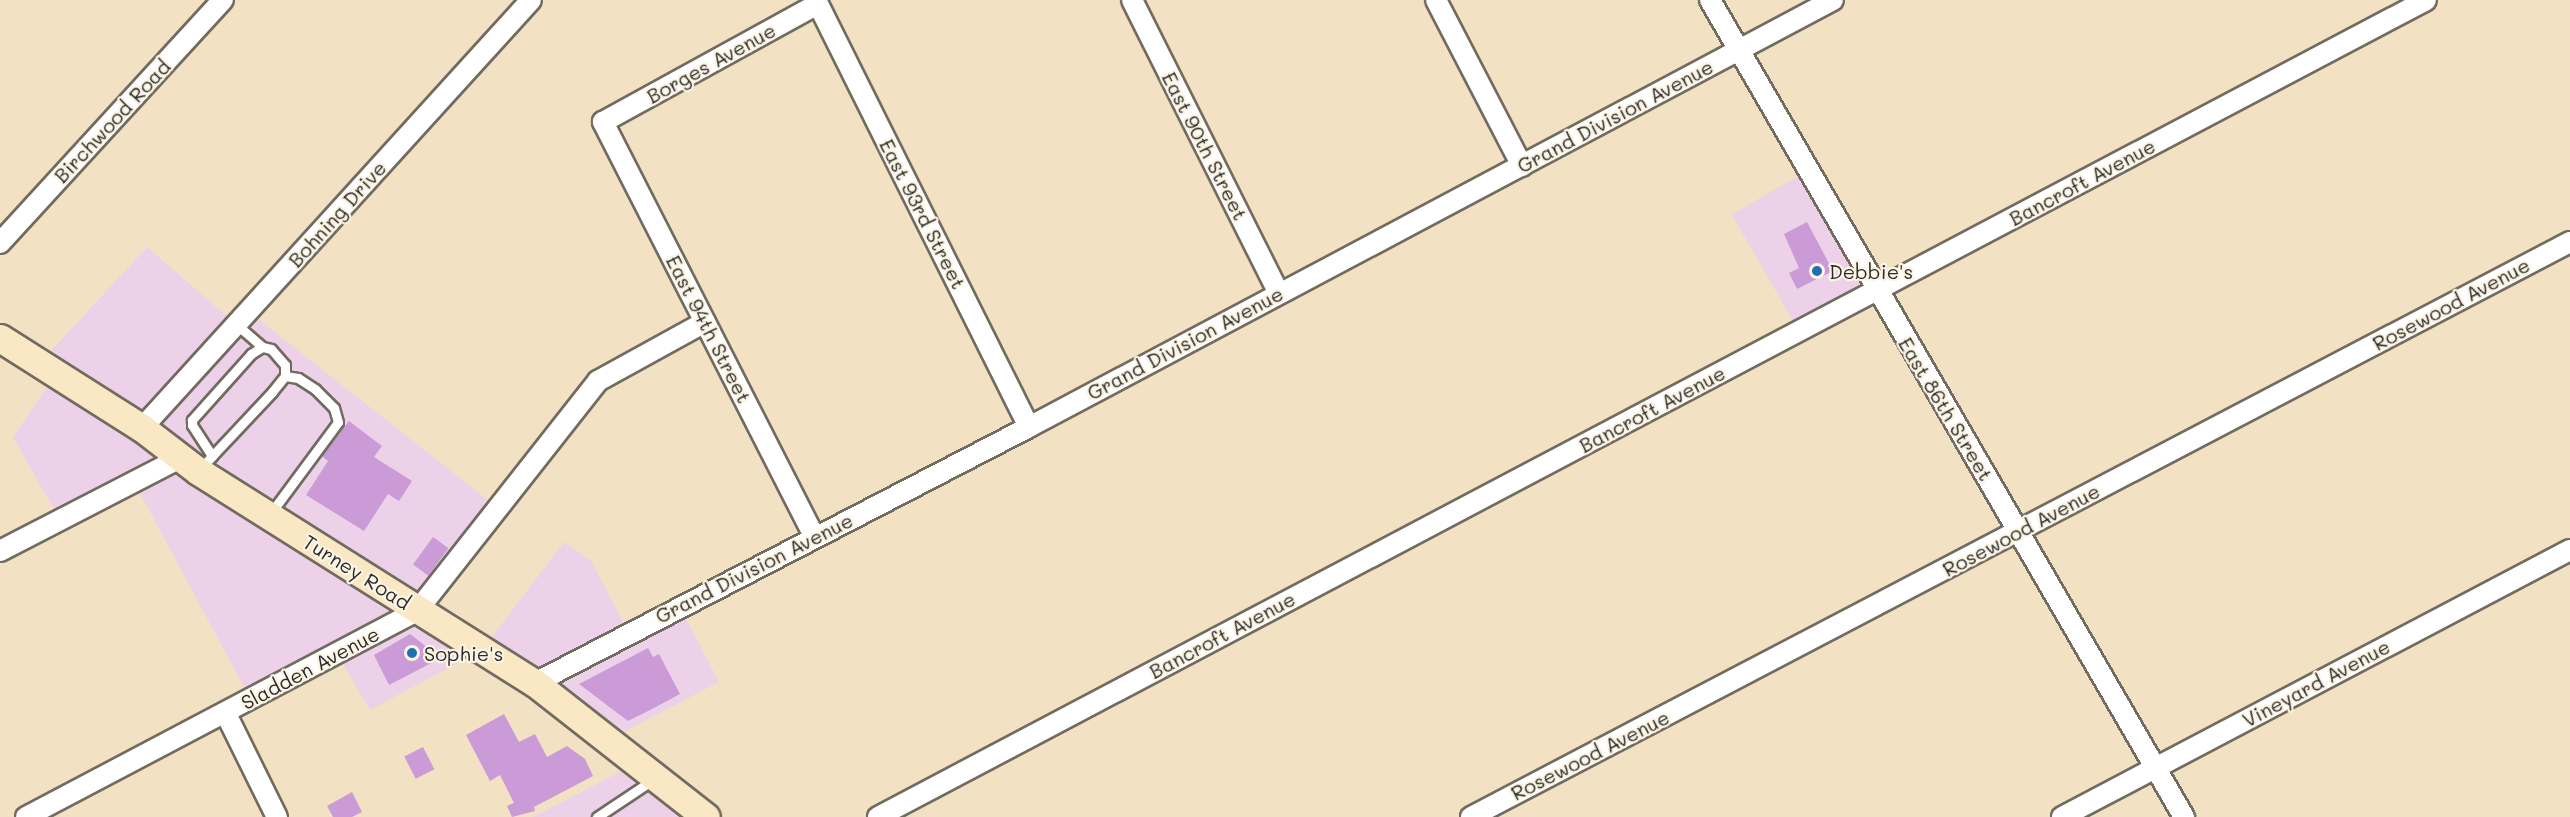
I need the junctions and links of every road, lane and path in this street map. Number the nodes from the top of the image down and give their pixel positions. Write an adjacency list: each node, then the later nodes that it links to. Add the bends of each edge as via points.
1 (223, 0): 13 (street, Birchwood Road)
2 (531, 0): 17 (street, Bohning Drive)
3 (1132, 0): 15 (street, East 90th Street)
4 (1436, 0): 11 (street)
5 (1710, 0): 9 (street, East 86th Street)
6 (1833, 0): 9 (street, Grand Division Avenue)
7 (2426, 0): 14 (street, Bancroft Avenue)
8 (817, 2): 10 (street, Borges Avenue); 21 (street, East 93rd Street)
9 (1736, 51): 11 (street, Grand Division Avenue); 14 (street, East 86th Street)
10 (603, 122): 16 (street, East 94th Street)
11 (1522, 166): 15 (street, Grand Division Avenue)
12 (2570, 242): 25 (street, Rosewood Avenue)
13 (0, 243)
14 (1876, 290): 25 (street, East 86th Street); 38 (street, Bancroft Avenue)
15 (1278, 292): 21 (street, Grand Division Avenue)
16 (705, 322): 26 (street, East 94th Street); 29 (street, Sladden Avenue, via 598,381)
17 (236, 324): 19 (lane); 22 (street, Bohning Drive)
18 (0, 338): 22 (main road, Turney Road)
19 (262, 347): 20 (lane, via 277,353 285,365); 23 (lane, via 243,362 192,420)
20 (285, 376): 23 (lane); 24 (lane, via 298,378 315,389 338,419)
21 (1029, 427): 26 (street, Grand Division Avenue)
22 (142, 428): 23 (main road, Turney Road)
23 (197, 462): 24 (main road, Turney Road); 28 (street)
24 (268, 516): 29 (main road, Turney Road)
25 (2019, 532): 32 (street, East 86th Street); 39 (street, Rosewood Avenue)
26 (814, 536): 30 (street, Grand Division Avenue)
27 (2570, 550): 32 (street, Vineyard Avenue)
28 (0, 551)
29 (417, 610): 30 (main road, Turney Road); 31 (street, Sladden Avenue)
30 (535, 683): 33 (main road, Turney Road)
31 (226, 714): 34 (street, Sladden Avenue); 35 (street)
32 (2156, 768): 40 (street, Vineyard Avenue); 41 (street, East 86th Street)
33 (656, 778): 36 (lane); 37 (main road, Turney Road)
34 (26, 817)
35 (277, 817)
36 (597, 817)
37 (706, 817)
38 (878, 817)
39 (1471, 817)
40 (2062, 817)
41 (2184, 817)

